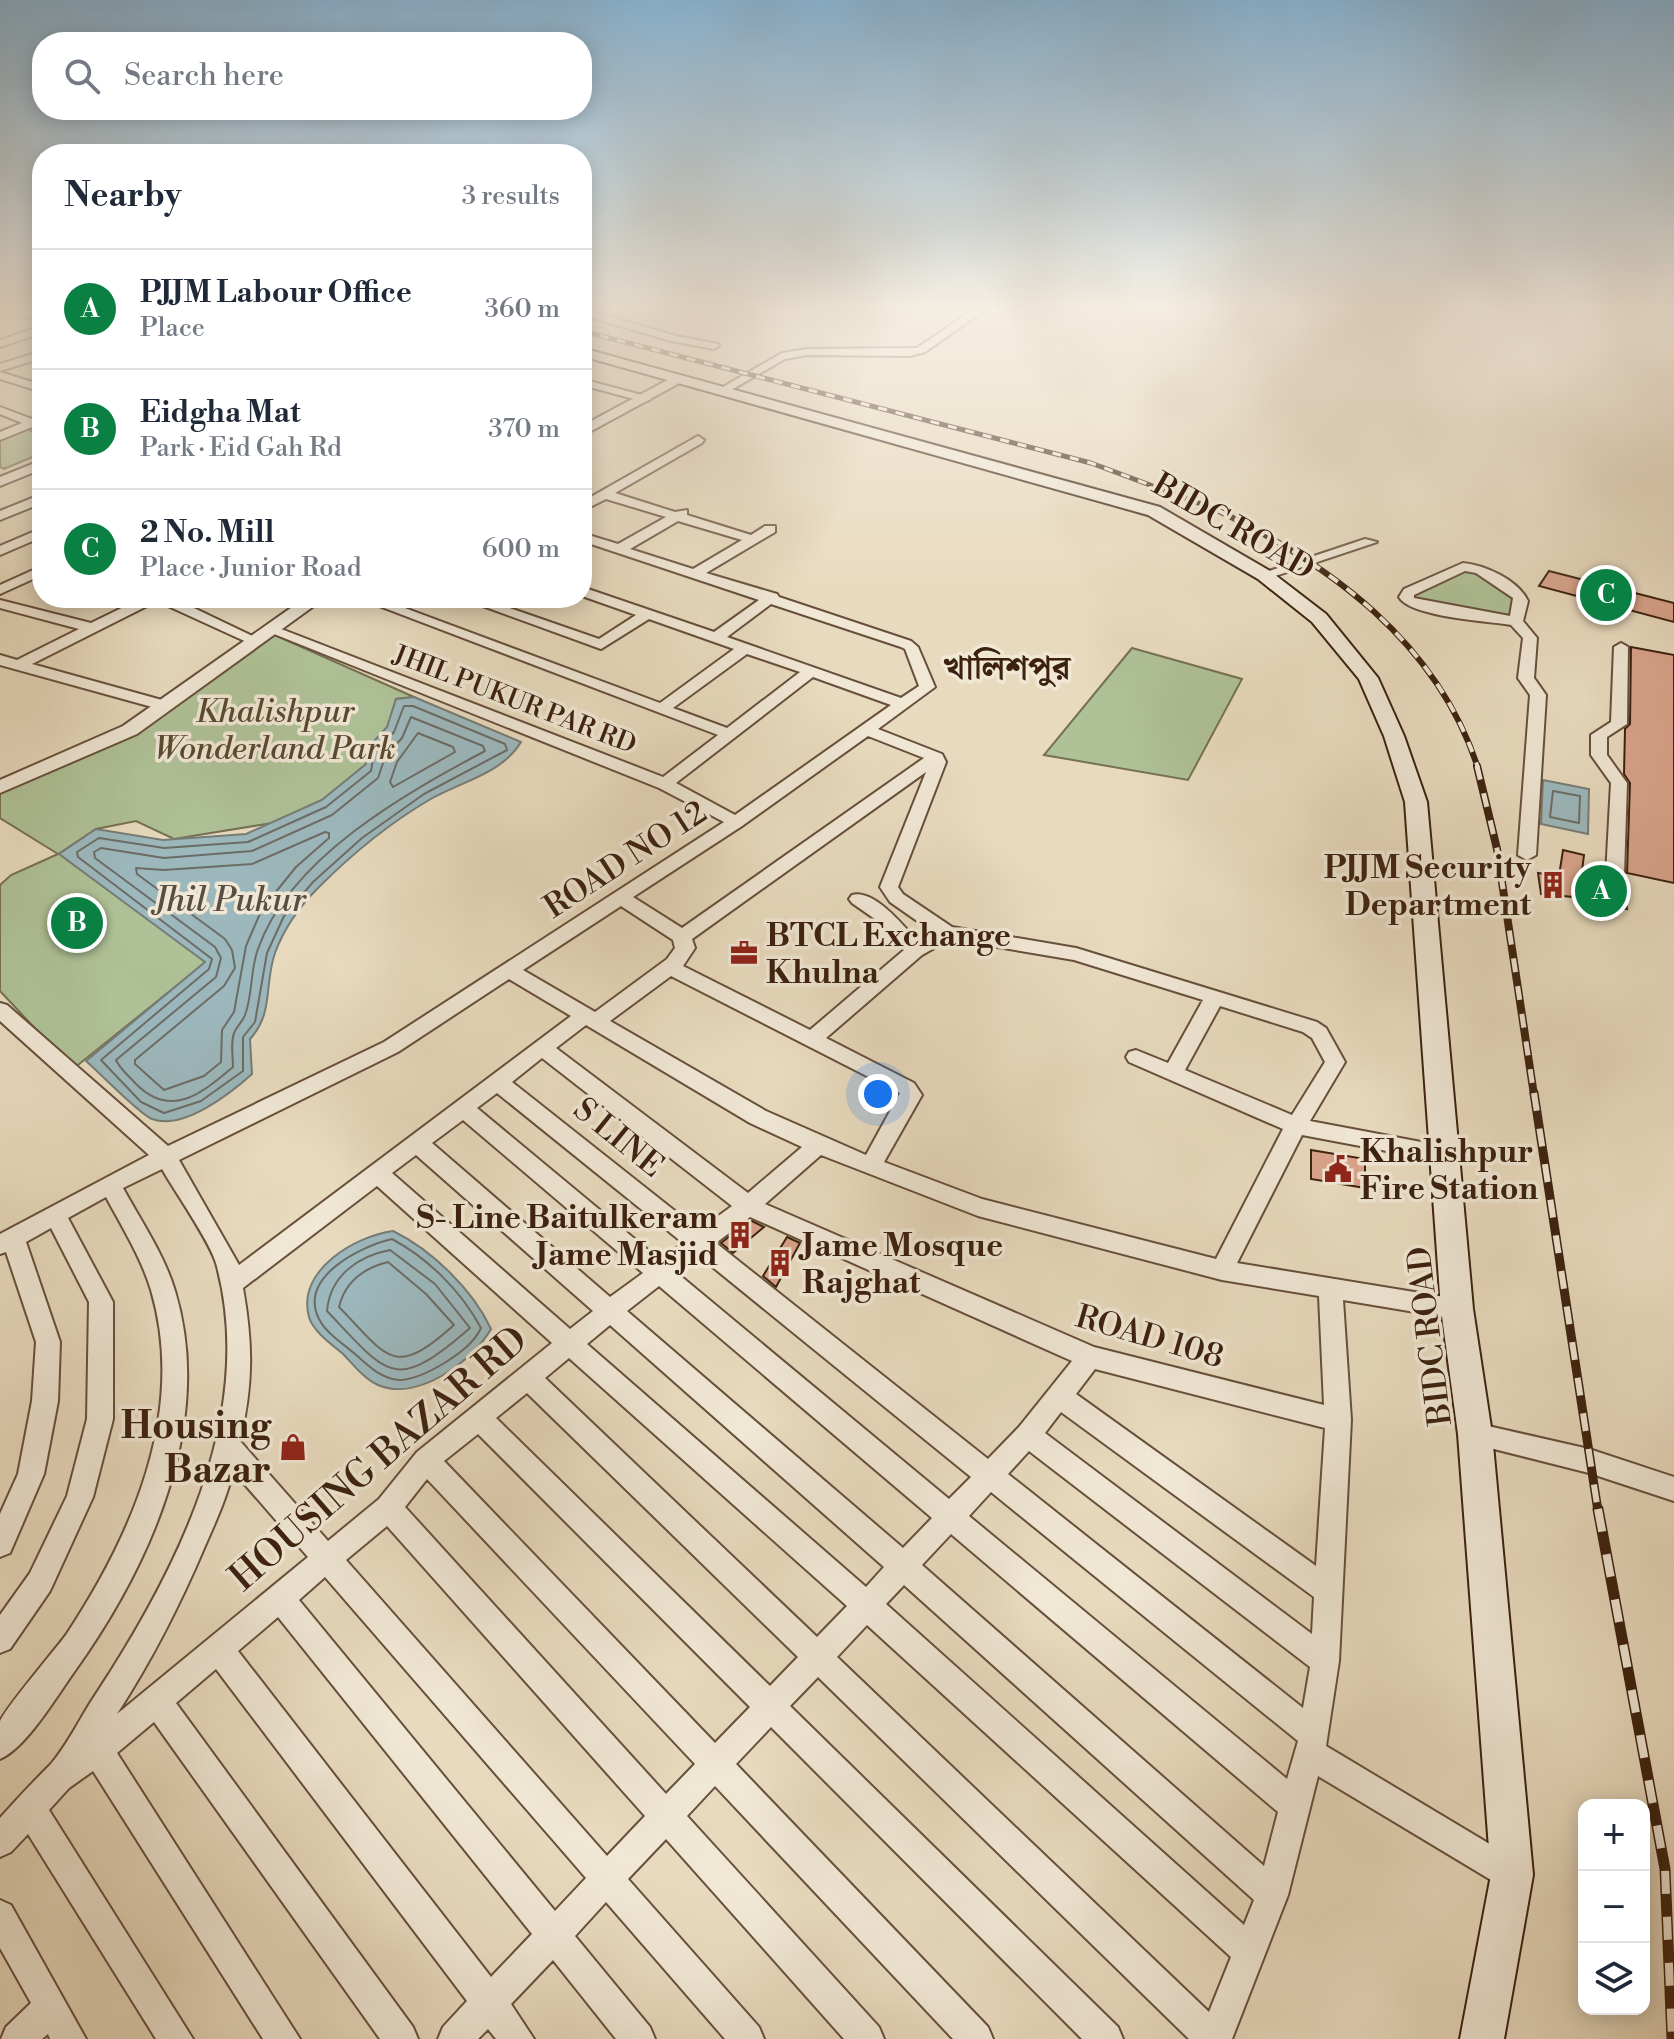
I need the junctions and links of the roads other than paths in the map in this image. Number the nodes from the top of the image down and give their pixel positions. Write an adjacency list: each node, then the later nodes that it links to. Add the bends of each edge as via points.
1 (636, 403): 6 (street)
2 (766, 403): 30 (main road, BIDC ROAD, via 1149,509)
3 (0, 410): 4 (street)
4 (32, 420)
5 (32, 423): 7 (street)
6 (592, 423)
7 (0, 436)
8 (698, 440): 13 (street)
9 (32, 468): 11 (street)
10 (0, 469): 11 (street)
11 (16, 475): 12 (street)
12 (0, 482)
13 (604, 494): 14 (street); 16 (street)
14 (592, 501)
15 (32, 502): 17 (street)
16 (681, 513): 22 (street); 23 (street)
17 (0, 516)
18 (592, 526): 22 (street)
19 (770, 529): 23 (street)
20 (32, 537): 26 (street)
21 (592, 540): 25 (street, ROAD NO 12)
22 (635, 540): 25 (street); 27 (street)
23 (754, 540): 27 (street)
24 (1370, 542): 30 (street)
25 (620, 549): 28 (street, ROAD NO 12)
26 (0, 551)
27 (711, 565): 28 (street)
28 (697, 573): 33 (street, ROAD NO 12)
29 (32, 575): 31 (street)
30 (1264, 575): 82 (main road, BIDC ROAD, via 1319,618 1368,678 1416,802)
31 (0, 590)
32 (592, 595): 42 (street)
33 (772, 597): 46 (street); 52 (street, ROAD NO 12, via 911,647 927,687)
34 (0, 604): 44 (street)
35 (133, 608): 44 (street)
36 (193, 608): 45 (street, JHIL PUKUR PAR RD)
37 (302, 608): 45 (street)
38 (391, 608): 41 (street)
39 (399, 608): 41 (street)
40 (496, 608): 42 (street, via 601,645)
41 (396, 610): 54 (street)
42 (647, 614): 46 (street)
43 (1516, 621): 43 (street, via 1419,606 1406,597 1463,567 1476,567 1521,598); 61 (street, via 1530,638 1526,678 1538,695)
44 (92, 628): 50 (street)
45 (264, 635): 53 (street); 58 (street, JHIL PUKUR PAR RD)
46 (716, 638): 48 (street)
47 (1621, 647): 62 (street, via 1619,724 1599,735 1597,751 1619,783)
48 (745, 648): 51 (street); 54 (street)
49 (0, 660): 50 (street)
50 (18, 665): 53 (street)
51 (811, 671): 52 (street); 56 (street)
52 (904, 704): 55 (street, ROAD NO 12)
53 (163, 705): 59 (street, via 130,730)
54 (661, 709): 56 (street)
55 (867, 730): 57 (street); 60 (street, ROAD NO 12)
56 (729, 734): 58 (street)
57 (936, 757): 65 (street, via 889,887 896,898); 66 (street)
58 (665, 784): 60 (street, JHIL PUKUR PAR RD)
59 (0, 787)
60 (736, 822): 63 (street, ROAD NO 12)
61 (1527, 855)
62 (1615, 875)
63 (620, 897): 66 (street); 69 (street, ROAD NO 12)
64 (858, 899): 67 (street, via 889,920)
65 (947, 932): 67 (street); 70 (street, via 1076,954)
66 (682, 937): 68 (street, via 685,948)
67 (915, 951): 73 (street)
68 (669, 967): 72 (street); 73 (street)
69 (509, 970): 72 (street); 83 (street, ROAD NO 12, via 391,1047)
70 (1215, 996): 76 (street); 79 (street, via 1310,1027 1334,1056)
71 (0, 1010): 83 (street)
72 (589, 1019): 74 (street); 81 (street, via 758,1117)
73 (812, 1039): 84 (street, via 907,1088 911,1095)
74 (543, 1048): 77 (street); 87 (street, ROAD 108)
75 (1136, 1057): 76 (street)
76 (1173, 1073): 79 (street)
77 (498, 1082): 78 (street); 90 (street, S LINE)
78 (463, 1108): 80 (street); 92 (street)
79 (1296, 1126): 82 (street); 91 (street)
80 (417, 1143): 85 (street); 96 (street)
81 (818, 1145): 84 (street); 87 (street, HOUSING BAZAR RD)
82 (1445, 1154): 95 (main road, BIDC ROAD)
83 (166, 1157): 86 (street, ROAD NO 12); 93 (street, via 227,1260)
84 (871, 1165): 91 (street, via 978,1207)
85 (377, 1173): 93 (street); 97 (street)
86 (110, 1184): 88 (street, ROAD NO 12); 123 (street, via 163,1289 174,1354 169,1429 145,1514 101,1606)
87 (748, 1206): 90 (street, HOUSING BAZAR RD); 98 (street, ROAD 108)
88 (55, 1214): 89 (street, ROAD NO 12); 117 (street, via 101,1302 100,1419 80,1497 40,1582)
89 (7, 1241): 111 (street, via 48,1342 45,1401 31,1474)
90 (699, 1243): 92 (street, HOUSING BAZAR RD); 107 (street, S LINE)
91 (1222, 1270): 94 (street)
92 (660, 1274): 96 (street, HOUSING BAZAR RD); 110 (street)
93 (231, 1284): 105 (street, via 240,1342)
94 (1330, 1289): 95 (street); 102 (street)
95 (1457, 1309): 103 (main road, BIDC ROAD)
96 (611, 1310): 97 (street, HOUSING BAZAR RD); 113 (street)
97 (570, 1343): 99 (street, HOUSING BAZAR RD); 116 (street)
98 (1090, 1357): 100 (street); 102 (street, ROAD 108)
99 (527, 1377): 101 (street, HOUSING BAZAR RD); 119 (street)
100 (1060, 1397): 104 (street); 114 (street)
101 (479, 1418): 106 (street, HOUSING BAZAR RD); 122 (street)
102 (1338, 1420): 114 (street)
103 (1475, 1434): 108 (street, via 1589,1461); 132 (main road, BIDC ROAD)
104 (1028, 1435): 107 (street); 120 (street)
105 (226, 1444): 112 (street); 127 (street, via 215,1491 157,1620)
106 (426, 1460): 109 (street, HOUSING BAZAR RD); 126 (street)
107 (991, 1476): 110 (street); 124 (street, S LINE)
108 (1674, 1489)
109 (388, 1508): 112 (street, HOUSING BAZAR RD); 130 (street)
110 (951, 1517): 113 (street); 128 (street)
111 (0, 1544)
112 (329, 1558): 115 (street, HOUSING BAZAR RD); 133 (street)
113 (904, 1567): 116 (street); 134 (street)
114 (1330, 1592): 120 (street)
115 (280, 1598): 118 (street, HOUSING BAZAR RD); 136 (street)
116 (867, 1606): 119 (street); 137 (street)
117 (0, 1639)
118 (219, 1649): 121 (street, HOUSING BAZAR RD); 138 (street)
119 (819, 1656): 122 (street); 152 (street)
120 (1325, 1661): 124 (street)
121 (157, 1701): 125 (street, HOUSING BAZAR RD); 144 (street)
122 (771, 1706): 126 (street); 151 (street)
123 (0, 1744)
124 (1312, 1744): 128 (street); 132 (street, S LINE)
125 (97, 1750): 127 (street, HOUSING BAZAR RD); 143 (street)
126 (717, 1764): 130 (street); 150 (street)
127 (58, 1777): 129 (street, HOUSING BAZAR RD)
128 (1294, 1805): 134 (street)
129 (30, 1809): 131 (street, HOUSING BAZAR RD); 142 (street)
130 (666, 1817): 133 (street); 149 (street)
131 (0, 1841)
132 (1512, 1875): 153 (main road, BIDC ROAD)
133 (608, 1878): 136 (street); 148 (street)
134 (1272, 1895): 137 (street)
135 (0, 1916): 139 (street)
136 (553, 1935): 138 (street); 147 (street)
137 (1250, 1952): 152 (street)
138 (489, 2002): 145 (street); 146 (street)
139 (51, 2007): 140 (street); 141 (street)
140 (18, 2039)
141 (69, 2039)
142 (176, 2039)
143 (283, 2039)
144 (401, 2039)
145 (455, 2039)
146 (517, 2039)
147 (638, 2039)
148 (747, 2039)
149 (867, 2039)
150 (976, 2039)
151 (1106, 2039)
152 (1214, 2039)
153 (1482, 2039)

